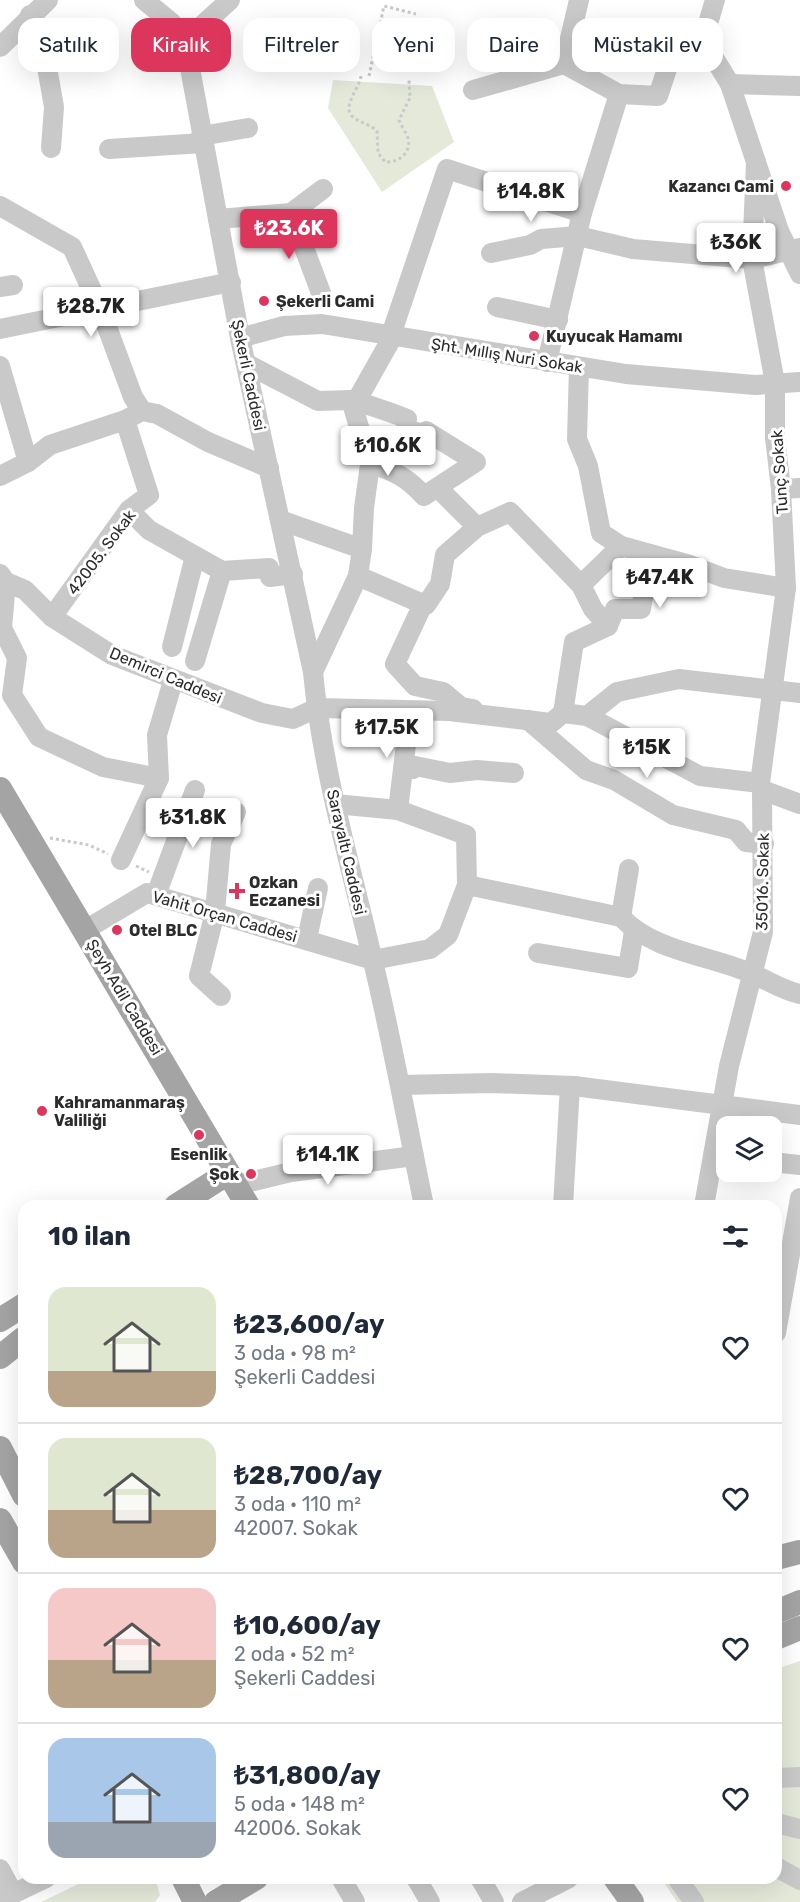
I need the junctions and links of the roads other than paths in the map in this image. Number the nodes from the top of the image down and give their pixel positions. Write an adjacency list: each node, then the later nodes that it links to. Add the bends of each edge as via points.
1 (48, 0): 6 (street)
2 (144, 0): 7 (street)
3 (230, 0): 8 (street)
4 (579, 0): 11 (street)
5 (715, 0): 9 (street)
6 (30, 15): 10 (street); 21 (street, via 36,44 47,67 54,107)
7 (166, 18)
8 (210, 18)
9 (710, 18)
10 (0, 47)
11 (564, 64): 17 (street); 18 (street)
12 (190, 72): 20 (street, Şekerli Caddesi)
13 (666, 72): 18 (street, via 658,96)
14 (723, 72): 15 (street)
15 (730, 84): 16 (street); 23 (street)
16 (800, 86)
17 (473, 90)
18 (619, 94): 27 (street)
19 (248, 128): 20 (street)
20 (202, 140): 22 (street); 28 (street, Şekerli Caddesi)
21 (51, 148)
22 (109, 149)
23 (756, 162): 30 (street, via 779,231); 32 (street, Tunç Sokak)
24 (323, 189): 26 (street)
25 (0, 206): 37 (street, via 72,247)
26 (291, 213): 28 (street); 35 (street)
27 (582, 213): 29 (street); 40 (street, via 447,169)
28 (218, 219): 34 (street, Şekerli Caddesi)
29 (578, 236): 31 (street, via 541,239); 32 (street, via 633,249); 38 (street)
30 (795, 250): 32 (street); 33 (street)
31 (491, 253)
32 (752, 259): 47 (street, Tunç Sokak)
33 (800, 274)
34 (231, 282): 37 (street); 41 (street, Şekerli Caddesi)
35 (321, 293)
36 (497, 307): 38 (street)
37 (100, 309): 39 (street); 49 (street, via 133,397)
38 (558, 320): 42 (street)
39 (0, 329)
40 (392, 335): 41 (street, Şht. Mıllış Nuri Sokak, via 322,324 284,326); 42 (street, Şht. Mıllış Nuri Sokak); 48 (street)
41 (240, 338): 43 (street, Şekerli Caddesi)
42 (547, 363): 45 (street, Şht. Mıllış Nuri Sokak)
43 (247, 364): 48 (street, via 318,401); 52 (street, Şekerli Caddesi)
44 (0, 366): 50 (street)
45 (579, 367): 47 (street, Şht. Mıllış Nuri Sokak, via 755,385); 59 (street, via 577,439 588,466 601,533)
46 (800, 382): 47 (street, Şht. Mıllış Nuri Sokak)
47 (776, 383): 55 (street, Tunç Sokak, via 775,437)
48 (354, 400): 51 (street); 54 (street, via 396,412 407,419 406,428 423,435 426,431 476,462)
49 (134, 416): 50 (street, via 50,445); 52 (street, via 157,414 208,442); 56 (street, 42005. Sokak, via 149,495)
50 (28, 462): 53 (street)
51 (370, 464): 54 (street, via 408,479 424,496); 60 (street)
52 (269, 468): 57 (street, Şekerli Caddesi)
53 (0, 476)
54 (438, 488): 58 (street)
55 (791, 488): 68 (street, Tunç Sokak)
56 (129, 510): 61 (street, via 149,530); 70 (street, 42005. Sokak)
57 (280, 520): 60 (street); 64 (street, Şekerli Caddesi)
58 (477, 527): 67 (street, via 510,512); 69 (street, via 445,555 440,584)
59 (621, 546): 62 (street); 67 (street)
60 (362, 549): 65 (street)
61 (195, 556): 63 (street); 72 (street)
62 (656, 556): 68 (street, via 724,578); 71 (street, via 641,609 615,609)
63 (222, 571): 64 (street, via 269,568 270,577); 73 (street)
64 (293, 573): 74 (street, Şekerli Caddesi)
65 (358, 576): 69 (street); 74 (street)
66 (3, 578): 70 (street, Demirci Caddesi, via 25,590); 85 (street, via 2,628 17,658 12,696 39,737 103,767)
67 (581, 585): 71 (street, via 593,609)
68 (786, 588): 76 (street, Tunç Sokak)
69 (423, 604): 82 (street, via 395,664 415,686 443,692 461,707)
70 (52, 617): 75 (street, Demirci Caddesi, via 112,655)
71 (608, 626): 80 (street, via 574,642)
72 (172, 647)
73 (195, 661)
74 (313, 672): 78 (street, Şekerli Caddesi)
75 (173, 681): 78 (street, Demirci Caddesi, via 262,714 293,719); 85 (street, via 157,735)
76 (772, 689): 77 (street); 81 (street, via 679,679 617,692); 86 (street, Tunç Sokak)
77 (800, 693)
78 (316, 708): 79 (street); 89 (street, Sarayaltı Caddesi)
79 (410, 711): 82 (street); 83 (street)
80 (563, 713): 81 (street); 82 (street, via 551,723)
81 (587, 716): 86 (street, via 700,776)
82 (528, 720): 93 (street, via 586,770 614,780 673,815 736,830 746,842)
83 (406, 765): 84 (street, via 450,773); 91 (street)
84 (514, 773)
85 (159, 778): 94 (street)
86 (761, 786): 90 (street); 93 (street, 35016. Sokak)
87 (195, 790): 97 (street)
88 (3, 801): 101 (main road, Şeyh Adil Caddesi, via 28,834)
89 (335, 804): 91 (street); 104 (street, Sarayaltı Caddesi)
90 (800, 804)
91 (398, 810): 96 (street, via 466,835)
92 (236, 812): 99 (street, via 221,844)
93 (764, 844): 105 (street, 35016. Sokak, via 760,873 763,932)
94 (122, 860)
95 (629, 869): 100 (street)
96 (467, 885): 100 (street); 104 (street, via 448,935 430,949)
97 (160, 887): 99 (street, Vahit Orçan Caddesi); 101 (street, Vahit Orçan Caddesi)
98 (318, 888): 102 (street)
99 (215, 912): 102 (street, Vahit Orçan Caddesi); 107 (street, via 199,976)
100 (627, 924): 103 (street, via 628,968); 105 (street, via 651,939)
101 (85, 930): 117 (main road, Şeyh Adil Caddesi)
102 (307, 939): 104 (street, Vahit Orçan Caddesi)
103 (538, 953)
104 (373, 960): 108 (street, Sarayaltı Caddesi)
105 (753, 973): 106 (street); 110 (street, 35016. Sokak)
106 (800, 994)
107 (221, 996)
108 (401, 1085): 109 (street); 113 (street, Sarayaltı Caddesi)
109 (570, 1086): 110 (street); 121 (street)
110 (722, 1106): 111 (street); 112 (street, 35016. Sokak)
111 (800, 1115)
112 (721, 1116)
113 (414, 1156): 117 (street, via 291,1172); 120 (street, Sarayaltı Caddesi)
114 (782, 1163): 115 (street)
115 (800, 1165)
116 (716, 1167): 122 (street, 35016. Sokak)
117 (239, 1194): 119 (main road)
118 (800, 1198): 123 (street)
119 (208, 1200)
120 (423, 1200)
121 (563, 1200)
122 (706, 1200)
123 (782, 1299)
124 (18, 1309): 125 (main road)
125 (0, 1320)
126 (18, 1343): 127 (main road)
127 (0, 1357)
128 (0, 1448): 129 (main road)
129 (18, 1483)
130 (0, 1520): 131 (main road)
131 (18, 1552)
132 (800, 1552): 133 (main road)
133 (782, 1556)
134 (800, 1602): 135 (main road)
135 (782, 1610)
136 (800, 1628): 137 (main road)
137 (782, 1636)
138 (800, 1777): 139 (street)
139 (782, 1778)
140 (782, 1824): 141 (street)
141 (800, 1829)
142 (0, 1869): 156 (street)
143 (782, 1870): 144 (street)
144 (800, 1880)
145 (33, 1884): 156 (street)
146 (186, 1884): 157 (main road)
147 (245, 1884): 155 (main road)
148 (344, 1884): 158 (street)
149 (420, 1884): 159 (street)
150 (484, 1884): 160 (street)
151 (619, 1884): 162 (main road)
152 (637, 1884): 163 (main road)
153 (681, 1884): 164 (street)
154 (549, 1890): 161 (street)
155 (228, 1893)
156 (6, 1897)
157 (195, 1902)
158 (355, 1902)
159 (430, 1902)
160 (494, 1902)
161 (522, 1902)
162 (632, 1902)
163 (649, 1902)
164 (694, 1902)

